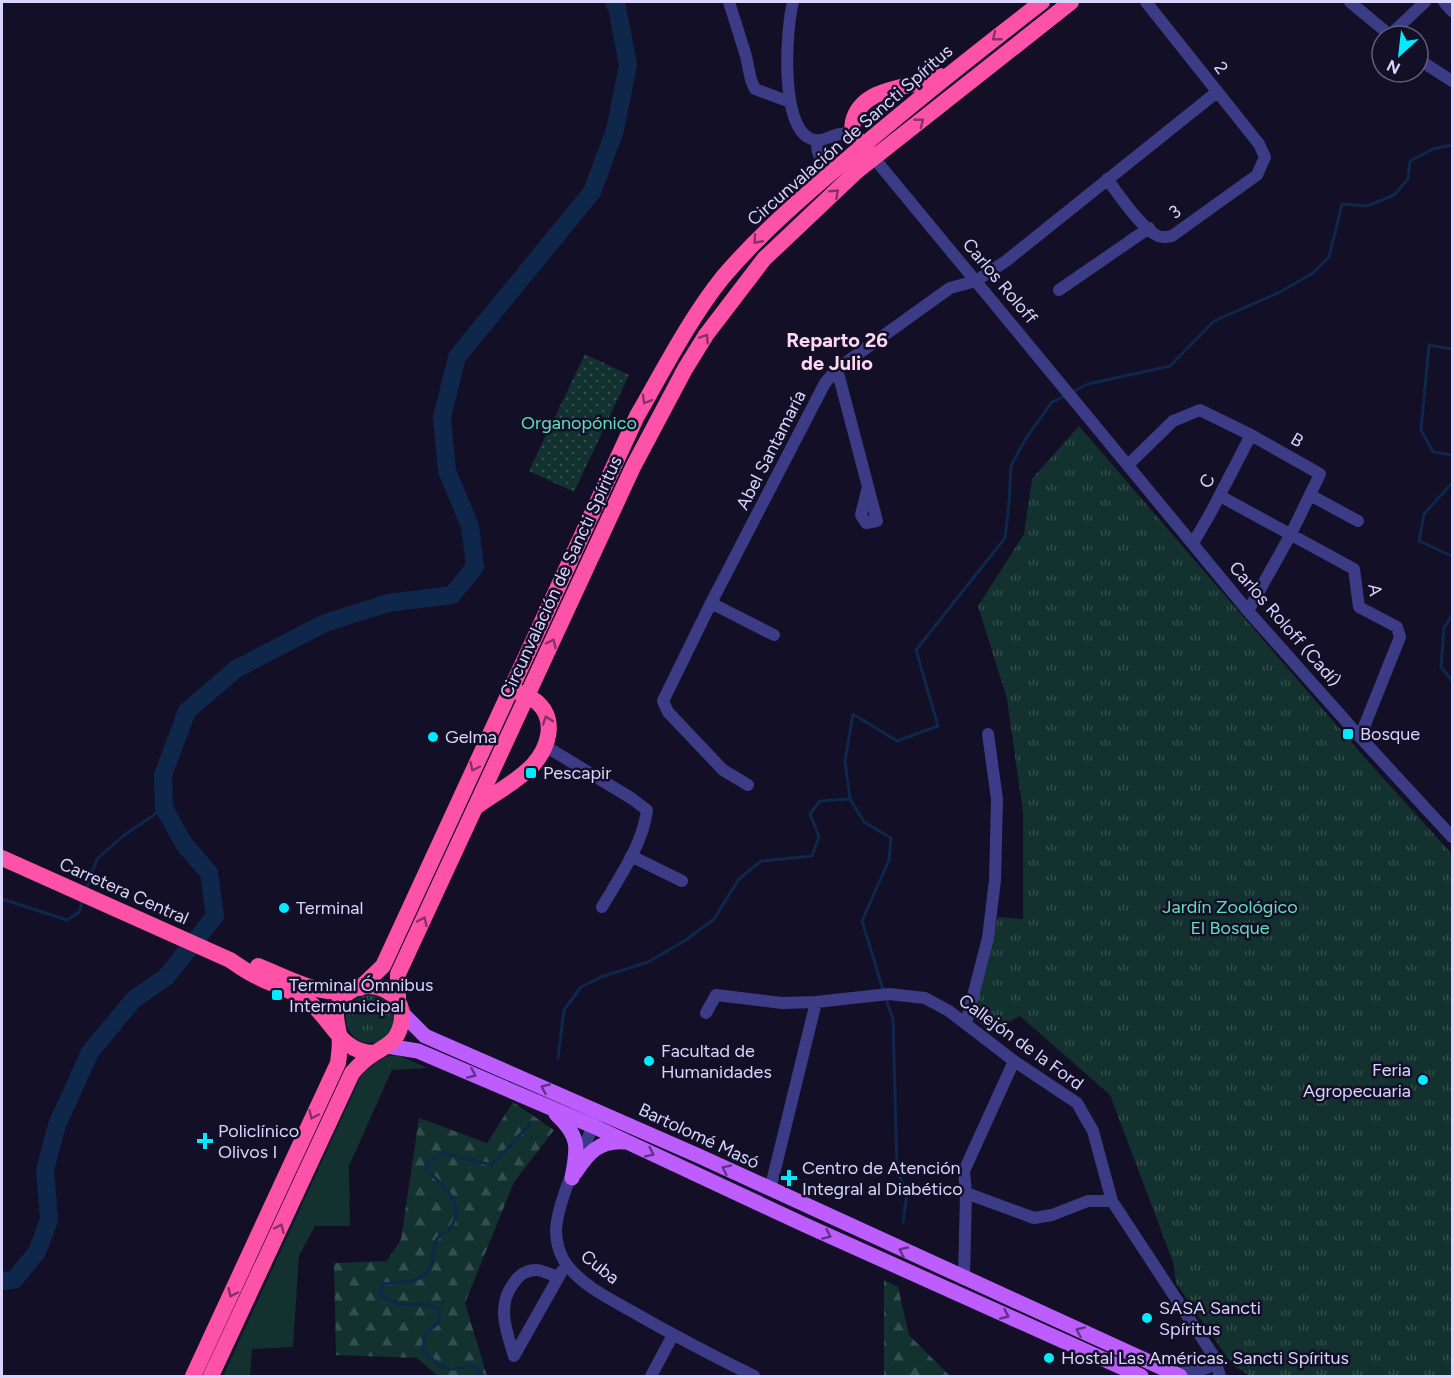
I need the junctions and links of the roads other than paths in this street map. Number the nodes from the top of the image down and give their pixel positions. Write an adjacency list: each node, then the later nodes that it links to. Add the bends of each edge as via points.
1 (729, 2): 16 (street, via 755,89)
2 (793, 2): 16 (street, via 789,18)
3 (1042, 2): 13 (highway, Circunvalación de Sancti Spíritus, one-way to 13)
4 (1071, 2): 18 (highway, Circunvalación de Sancti Spíritus, one-way to 4)
5 (1146, 2): 15 (street, 2)
6 (1350, 2): 10 (street)
7 (1425, 2): 11 (street)
8 (1444, 2): 9 (street)
9 (1452, 11)
10 (1376, 24)
11 (1402, 24)
12 (1430, 67): 14 (street)
13 (954, 70): 18 (highway, Circunvalación de Sancti Spíritus); 18 (highway, via 926,82 882,92 862,103 852,124)
14 (1452, 81)
15 (1217, 93): 19 (street, 2); 21 (street, Abel Santamaría)
16 (790, 102): 17 (street, via 801,132)
17 (818, 140): 18 (street, via 838,134); 20 (street, via 816,147)
18 (863, 146): 20 (highway, Circunvalación de Sancti Spíritus); 23 (street, Carlos Roloff); 39 (highway, Circunvalación de Sancti Spíritus, one-way to 18, via 633,467 696,352 764,259)
19 (1265, 157): 22 (street, 3, via 1257,175 1172,236 1158,236)
20 (831, 173): 38 (highway, Circunvalación de Sancti Spíritus, one-way to 38, via 768,228 722,279 681,340 637,416)
21 (1107, 179): 22 (street, 3); 23 (street, Abel Santamaría)
22 (1149, 228): 24 (street)
23 (976, 281): 25 (street, Abel Santamaría, via 950,288); 26 (street, Carlos Roloff)
24 (1059, 290)
25 (837, 369): 29 (street); 35 (street, Abel Santamaría, via 825,383)
26 (1098, 428): 28 (street, Carlos Roloff (Cadí))
27 (1251, 435): 28 (street, B, via 1200,410 1173,421); 30 (street, B, via 1320,474); 31 (street, C)
28 (1128, 465): 34 (street, Carlos Roloff (Cadí))
29 (868, 487)
30 (1310, 495): 32 (street); 33 (street, B)
31 (1220, 496): 33 (street, A); 34 (street, C)
32 (1359, 521)
33 (1291, 534): 36 (street, B); 41 (street, A, via 1354,569 1359,607 1397,627 1400,637)
34 (1193, 543): 36 (street, Carlos Roloff (Cadí))
35 (711, 603): 37 (street); 43 (street, Abel Santamaría, via 663,701 668,712 723,770)
36 (1248, 610): 41 (street, Carlos Roloff (Cadí))
37 (774, 635)
38 (510, 688): 39 (highway); 49 (highway, Circunvalación de Sancti Spíritus, one-way to 49)
39 (527, 696): 42 (highway, one-way to 39, via 550,730 548,716 538,702); 44 (highway, Circunvalación de Sancti Spíritus)
40 (988, 734): 58 (street, via 997,799 995,880 988,938)
41 (1360, 737): 45 (street, Carlos Roloff (Cadí))
42 (545, 746): 44 (highway, via 527,771); 46 (street, via 647,810 646,824)
43 (748, 785)
44 (475, 807): 50 (highway, Circunvalación de Sancti Spíritus)
45 (1452, 837)
46 (631, 856): 48 (street); 51 (street)
47 (2, 858): 52 (highway, Carretera Central)
48 (682, 881)
49 (421, 882): 50 (highway); 53 (highway, Circunvalación de Sancti Spíritus, via 383,966)
50 (440, 883): 54 (highway, Circunvalación de Sancti Spíritus, one-way to 50, via 398,974)
51 (602, 907)
52 (230, 960): 53 (highway, via 258,966 312,988 338,993); 59 (highway, via 306,1000)
53 (356, 989): 54 (highway, via 376,986); 59 (highway, via 337,1007)
54 (398, 998): 57 (highway)
55 (816, 1002): 56 (street, Callejón de la Ford, via 782,1003 716,995); 58 (street, Callejón de la Ford, via 889,994 925,998); 66 (street)
56 (706, 1013)
57 (403, 1014): 60 (highway, via 394,1041); 63 (main road, Bartolomé Masó, one-way to 57, via 425,1036)
58 (966, 1023): 61 (street, Callejón de la Ford)
59 (340, 1036): 60 (highway, via 346,1045 362,1053); 78 (highway, one-way to 78, via 338,1063)
60 (380, 1050): 62 (main road, Bartolomé Masó, one-way to 62, via 418,1051); 79 (highway, one-way to 60, via 352,1073)
61 (1014, 1061): 67 (street, via 964,1171); 68 (street, Callejón de la Ford, via 1077,1103 1093,1131)
62 (542, 1104): 63 (main road, Bartolomé Masó); 65 (main road, via 569,1126 576,1140)
63 (596, 1119): 64 (main road, Bartolomé Masó); 65 (street, Cuba); 66 (main road, Bartolomé Masó, one-way to 63)
64 (628, 1142): 65 (main road, via 602,1143 592,1150); 75 (main road, Bartolomé Masó, one-way to 75)
65 (572, 1178): 69 (street, Cuba, via 558,1209 556,1232)
66 (770, 1190): 71 (main road, Bartolomé Masó, one-way to 66)
67 (966, 1193): 68 (street, via 1034,1218 1088,1201); 71 (street)
68 (1112, 1201): 73 (street, Callejón de la Ford)
69 (565, 1263): 70 (street); 72 (street, Cuba, via 599,1292)
70 (558, 1277): 70 (street, via 536,1270 519,1275 507,1292 503,1310 514,1356)
71 (964, 1279): 74 (main road, Bartolomé Masó, one-way to 71)
72 (673, 1335): 80 (street); 81 (street, Cuba)
73 (1213, 1354): 76 (street, via 1207,1368); 82 (street, Callejón de la Ford)
74 (1153, 1364): 76 (main road, Bartolomé Masó); 77 (main road)
75 (1121, 1372): 77 (main road, Bartolomé Masó)
76 (1178, 1375)
77 (1140, 1376)
78 (193, 1377)
79 (211, 1377)
80 (651, 1377)
81 (754, 1377)
82 (1220, 1377)

